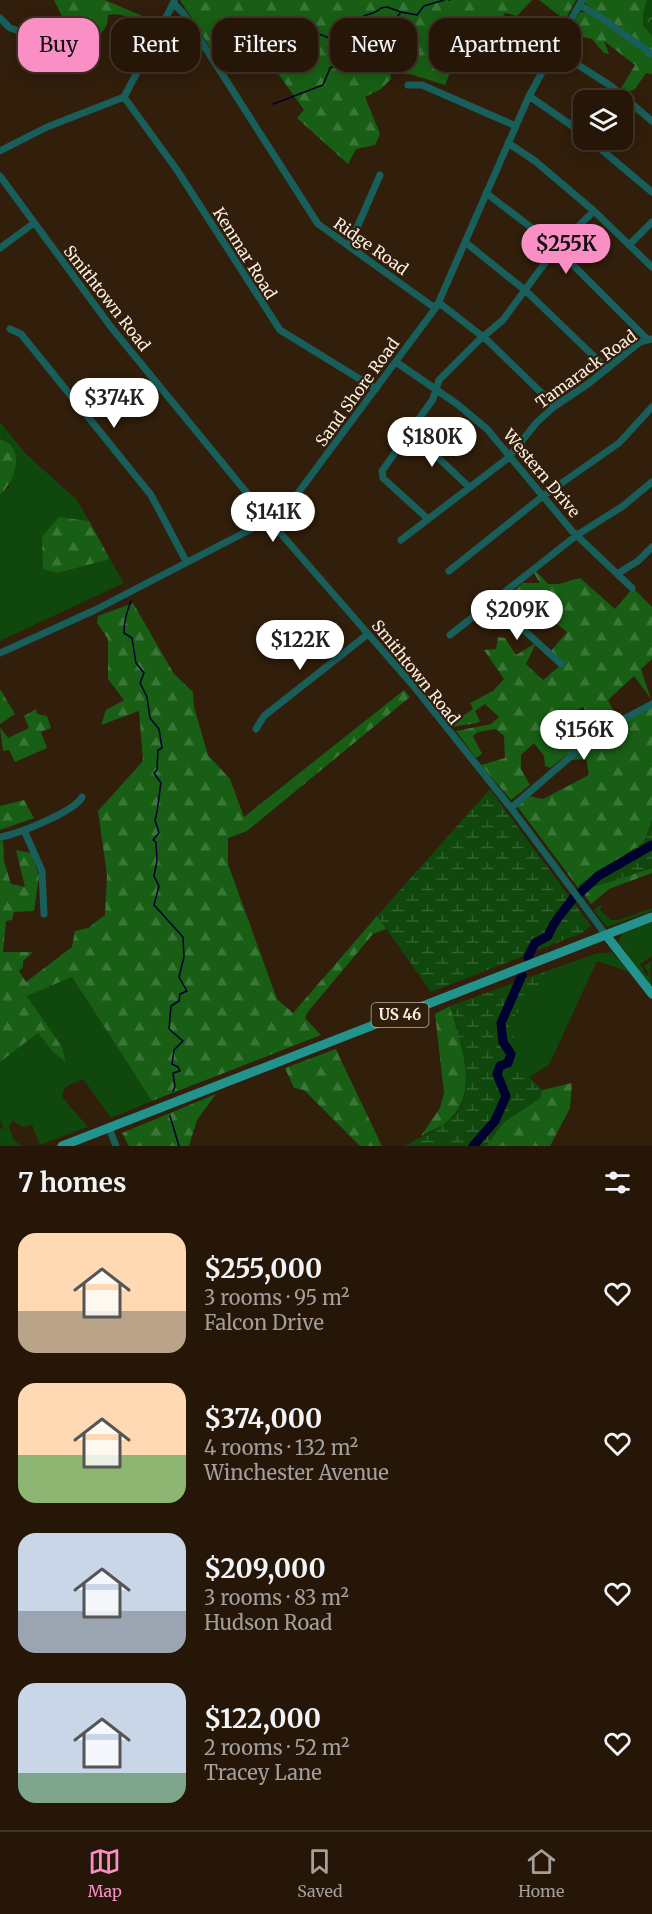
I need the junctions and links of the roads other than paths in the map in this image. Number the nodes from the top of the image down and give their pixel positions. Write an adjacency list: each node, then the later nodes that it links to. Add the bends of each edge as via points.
1 (174, 2): 11 (street); 27 (street, Ridge Road, via 312,215 321,227)
2 (581, 3): 4 (street, Sand Shore Road); 6 (street)
3 (0, 18): 5 (street)
4 (572, 18)
5 (18, 31)
6 (652, 54)
7 (581, 67): 12 (street)
8 (541, 72): 10 (street, Sand Shore Road)
9 (408, 85): 13 (street, via 422,85)
10 (529, 96): 13 (street, Sand Shore Road); 14 (street)
11 (124, 97): 17 (street); 38 (street, Kenmar Road, via 177,170 280,330)
12 (652, 121)
13 (516, 126): 15 (street, Sand Shore Road)
14 (573, 126)
15 (508, 143): 21 (street, Sand Shore Road); 22 (street)
16 (602, 150): 20 (street)
17 (0, 151)
18 (380, 175): 27 (street)
19 (0, 176): 24 (street, Smithtown Road)
20 (652, 192)
21 (486, 193): 25 (street, Sand Shore Road); 29 (street)
22 (594, 211): 26 (street); 29 (street)
23 (652, 222): 26 (street)
24 (33, 223): 28 (street); 48 (street, Smithtown Road, via 111,327)
25 (465, 242): 31 (street); 32 (street, Sand Shore Road)
26 (629, 245): 30 (street)
27 (349, 246): 32 (street, Ridge Road)
28 (0, 248)
29 (556, 248): 31 (street); 35 (street)
30 (652, 267)
31 (526, 291): 34 (street, via 503,320); 37 (street)
32 (437, 306): 34 (street, Ridge Road, via 442,305); 36 (street, Sand Shore Road)
33 (10, 329): 52 (street, via 21,334 151,495)
34 (483, 337): 39 (street, via 439,380); 40 (street, Ridge Road)
35 (650, 340): 37 (street, Tamarack Road, via 640,342)
36 (396, 362): 38 (street, Sand Shore Road); 39 (street, Western Drive)
37 (607, 369): 40 (street, Tamarack Road)
38 (376, 388): 48 (street, Sand Shore Road, via 299,492)
39 (436, 388): 42 (street, via 433,399); 43 (street, Western Drive, via 468,412)
40 (555, 406): 43 (street, Tamarack Road)
41 (652, 407): 46 (street, via 619,443)
42 (410, 431): 45 (street); 47 (street, via 381,474)
43 (511, 454): 45 (street, Tamarack Road); 46 (street, Western Drive)
44 (652, 482): 49 (street)
45 (470, 487): 47 (street, Tamarack Road)
46 (543, 496): 49 (street, Western Drive); 53 (street)
47 (428, 519): 50 (street, Tamarack Road)
48 (268, 520): 52 (street, Sand Shore Road); 57 (street, Smithtown Road)
49 (577, 535): 54 (street, Western Drive); 56 (street)
50 (401, 540)
51 (652, 547): 54 (street)
52 (186, 561): 59 (street, Sand Shore Road, via 95,610)
53 (449, 571)
54 (617, 574): 55 (street, Western Drive)
55 (632, 588)
56 (495, 600): 58 (street); 60 (street)
57 (368, 634): 62 (street, via 264,716); 64 (street, Smithtown Road)
58 (450, 635)
59 (0, 653)
60 (561, 663)
61 (652, 704): 64 (street, via 599,732)
62 (256, 729)
63 (82, 797): 65 (street, via 74,807)
64 (511, 808): 69 (street, Smithtown Road)
65 (24, 830): 66 (street); 67 (street, via 42,871)
66 (0, 837)
67 (44, 914)
68 (652, 917): 69 (main road, US 46)
69 (606, 934): 70 (main road); 71 (main road, US 46)
70 (652, 994)
71 (109, 1128): 72 (main road, US 46); 73 (street)
72 (62, 1146)
73 (116, 1146)

